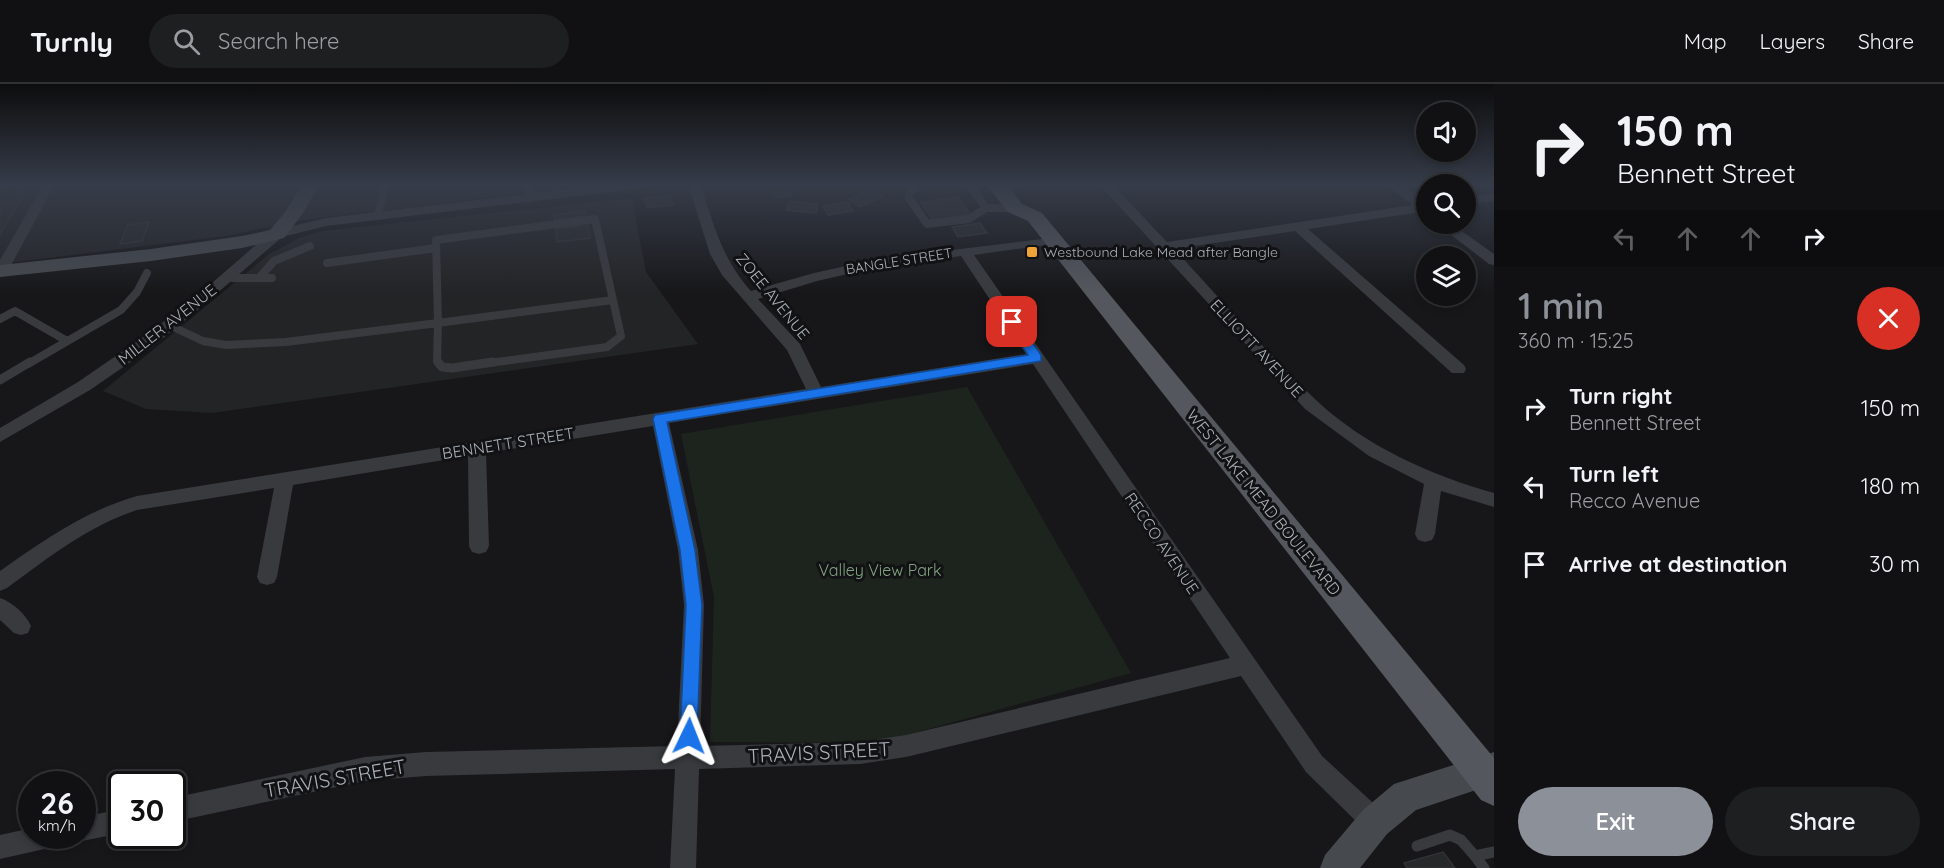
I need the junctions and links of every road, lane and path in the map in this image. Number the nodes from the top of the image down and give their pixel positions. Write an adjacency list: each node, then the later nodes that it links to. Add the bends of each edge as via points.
1 (29, 221): 22 (street)
2 (288, 221): 13 (street, MILLER AVENUE)
3 (338, 221): 13 (street)
4 (583, 221): 18 (lane, via 436,240)
5 (595, 221): 28 (lane)
6 (706, 221): 27 (street, ZOEE AVENUE, via 717,254)
7 (925, 221): 8 (lane, via 927,224)
8 (956, 221)
9 (1034, 221): 15 (main road, WEST LAKE MEAD BOULEVARD)
10 (1139, 221): 17 (street, ELLIOTT AVENUE)
11 (1335, 221): 12 (street)
12 (1297, 226): 17 (street); 34 (street)
13 (277, 234): 22 (street, via 151,255); 24 (street, MILLER AVENUE)
14 (1458, 234): 20 (street)
15 (1053, 240): 19 (street, BANGLE STREET); 51 (main road, WEST LAKE MEAD BOULEVARD)
16 (310, 246): 25 (lane, via 274,261)
17 (1163, 247): 41 (street, ELLIOTT AVENUE, via 1311,405 1348,436 1392,463)
18 (436, 248): 21 (lane); 30 (lane)
19 (964, 251): 27 (street, BANGLE STREET, via 814,276); 33 (street, RECCO AVENUE)
20 (1494, 261)
21 (327, 263)
22 (1, 271)
23 (147, 273): 32 (lane, via 121,310)
24 (226, 278): 25 (lane); 31 (street, MILLER AVENUE)
25 (259, 278): 26 (lane)
26 (272, 278)
27 (748, 297): 36 (street, ZOEE AVENUE, via 794,348)
28 (613, 300): 30 (lane); 30 (lane, via 621,336 607,347 452,368 442,367 437,361)
29 (0, 319): 32 (lane, via 15,311)
30 (439, 321): 31 (lane, via 286,342 226,345 203,341)
31 (169, 325): 38 (street, MILLER AVENUE, via 84,386)
32 (67, 341): 35 (lane)
33 (1036, 358): 36 (street, BENNETT STREET); 49 (street, RECCO AVENUE)
34 (1458, 369)
35 (0, 380)
36 (816, 394): 37 (street, BENNETT STREET)
37 (660, 419): 39 (street, BENNETT STREET); 50 (street, via 688,550 694,605)
38 (0, 436)
39 (477, 448): 40 (street, BENNETT STREET); 44 (street)
40 (285, 478): 45 (street); 46 (street, BENNETT STREET, via 112,509)
41 (1434, 481): 42 (street, ELLIOTT AVENUE); 43 (street)
42 (1494, 500)
43 (1425, 534)
44 (479, 546)
45 (267, 577)
46 (0, 582)
47 (0, 607): 48 (street)
48 (21, 626)
49 (1244, 665): 50 (street, TRAVIS STREET, via 906,746 860,753); 53 (street, RECCO AVENUE, via 1314,764)
50 (688, 758): 52 (street, TRAVIS STREET, via 365,769); 59 (street)
51 (1490, 776): 53 (street, via 1406,796)
52 (186, 807)
53 (1375, 822): 60 (street)
54 (18, 843): 56 (street)
55 (1417, 846): 58 (lane, via 1450,835 1461,840)
56 (0, 847)
57 (1494, 852): 58 (lane)
58 (1475, 856): 61 (lane)
59 (683, 868)
60 (1338, 868)
61 (1484, 868)

